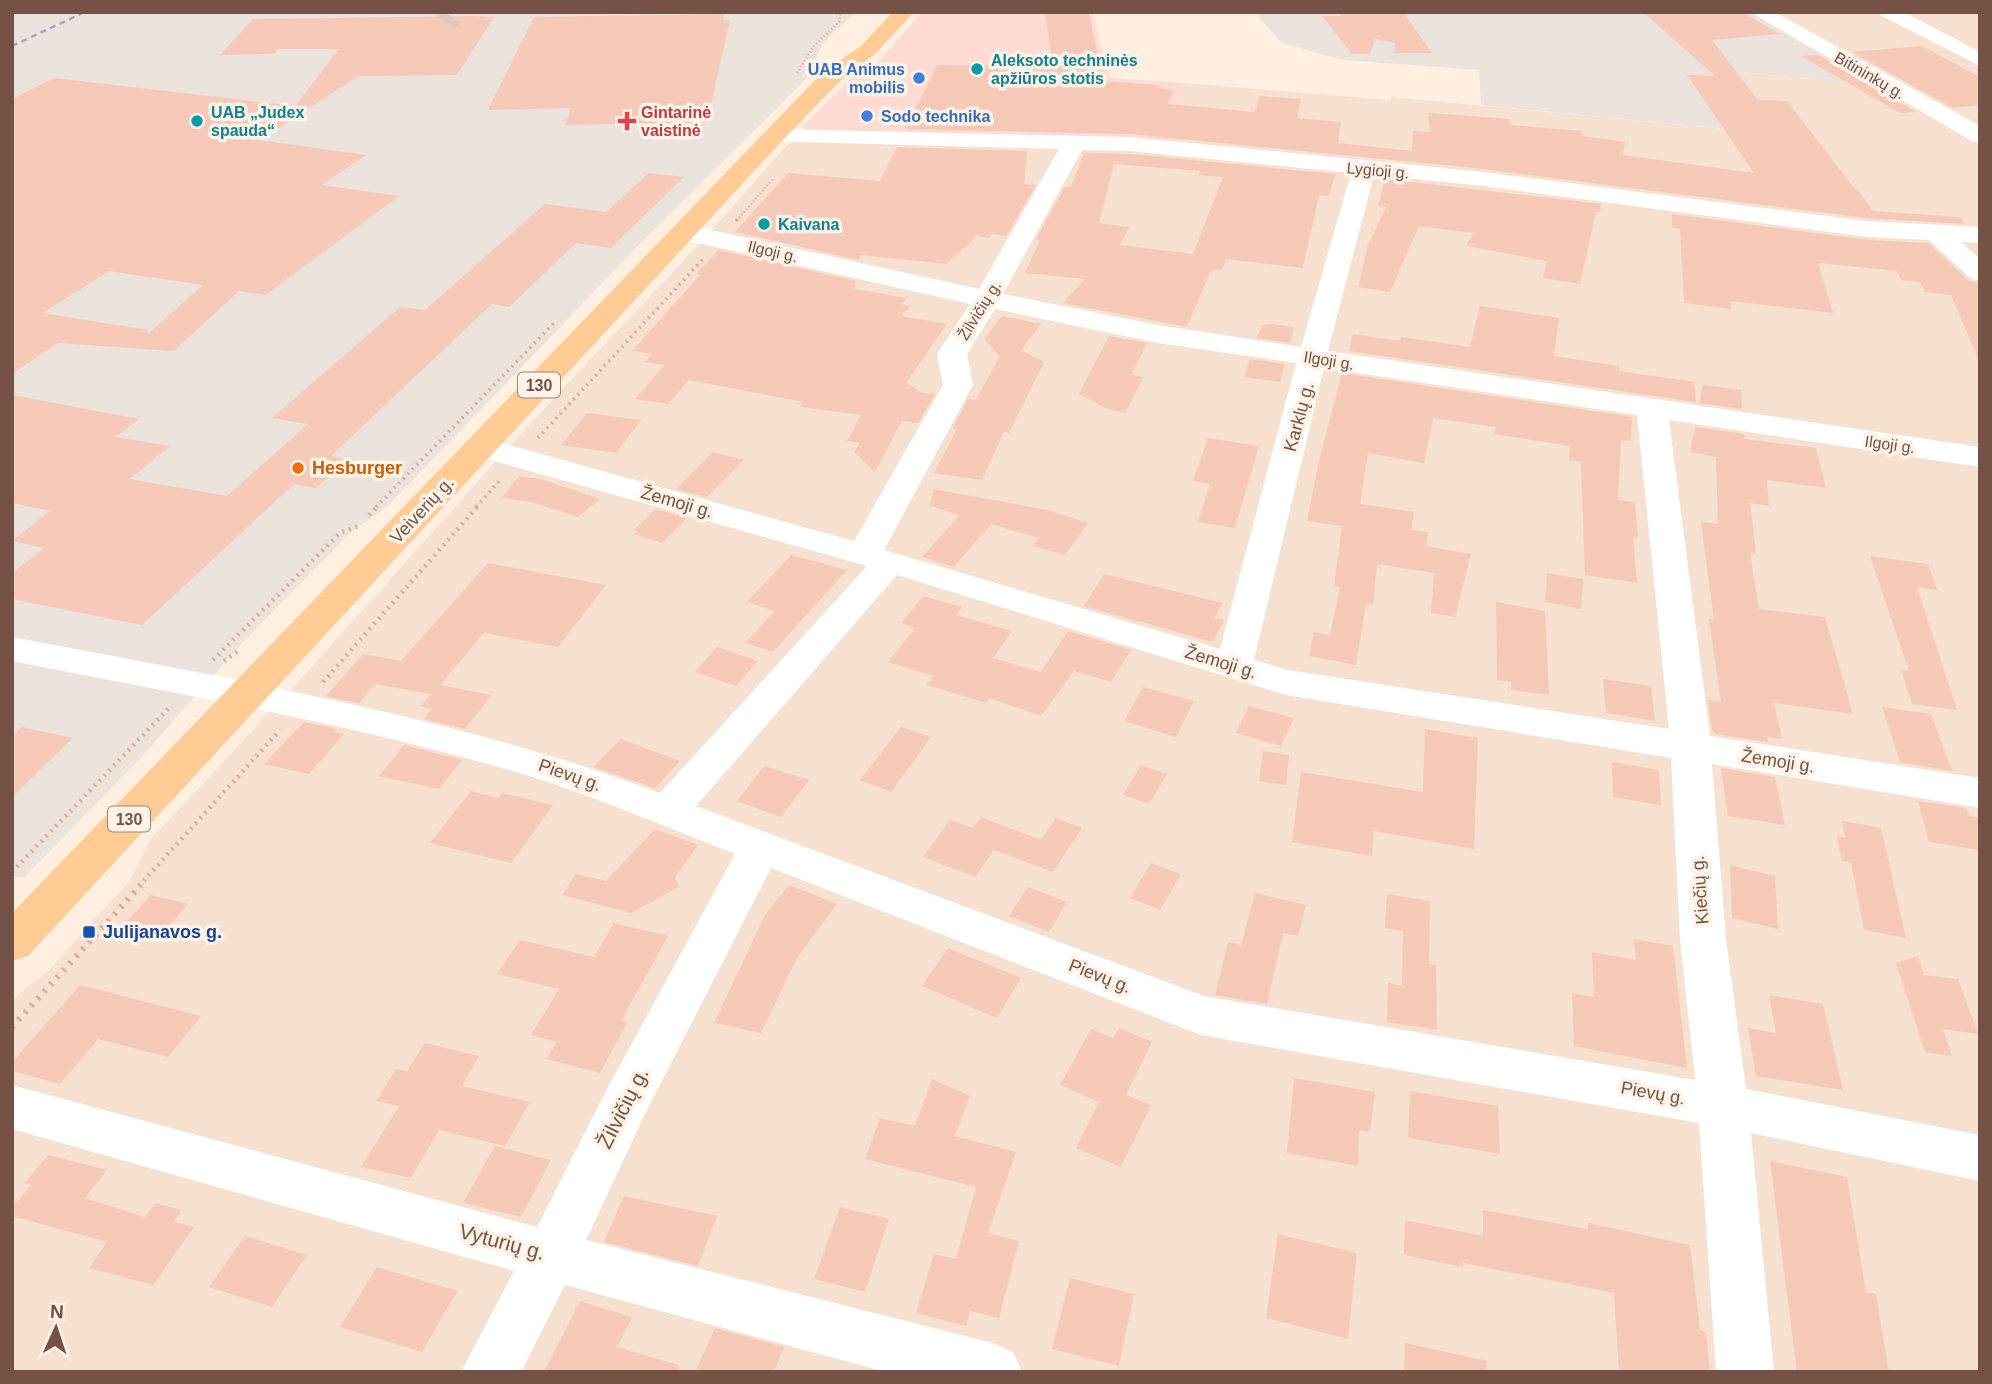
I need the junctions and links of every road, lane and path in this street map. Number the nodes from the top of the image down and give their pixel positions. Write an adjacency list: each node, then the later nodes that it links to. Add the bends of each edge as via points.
1 (880, 12): 6 (main road, Veiverių g. / 130, via 846,49)
2 (904, 12): 6 (main road, Veiverių g. / 130, via 868,50)
3 (1760, 12): 9 (street, Bitininkų g.)
4 (1889, 12): 5 (street)
5 (1980, 60)
6 (832, 76): 7 (main road, Veiverių g. / 130)
7 (774, 135): 8 (street, Lygioji g.); 12 (main road, Veiverių g. / 130)
8 (810, 136): 10 (street, Lygioji g.); 15 (path)
9 (1980, 136)
10 (1075, 142): 11 (street, Lygioji g.); 17 (street, Žilvičių g.)
11 (1364, 169): 13 (street, Lygioji g., via 1475,178 1867,229); 18 (street, Karklų g.)
12 (684, 232): 15 (street, Ilgoji g.); 20 (main road, Veiverių g. / 130)
13 (1936, 233): 14 (street, Lygioji g.); 16 (street)
14 (1980, 236)
15 (720, 240): 17 (street, Ilgoji g.); 22 (path)
16 (1980, 273)
17 (987, 299): 18 (street, Ilgoji g., via 1158,334); 24 (street, Žilvičių g., via 952,354 958,385)
18 (1315, 358): 19 (street, Ilgoji g.); 26 (street, Karklų g.)
19 (1652, 409): 21 (street, Ilgoji g.); 30 (street, Kiečių g.)
20 (480, 447): 22 (street, Žemoji g.); 28 (main road, Veiverių g. / 130)
21 (1980, 457)
22 (520, 458): 24 (street, Žemoji g.); 29 (path)
23 (360, 525): 27 (path, via 340,533)
24 (877, 559): 26 (street, Žemoji g.); 32 (street, Žilvičių g.)
25 (12, 649): 27 (street, Pievų g.)
26 (1234, 666): 30 (street, Žemoji g., via 1332,692)
27 (191, 684): 28 (street, Pievų g.); 34 (path)
28 (247, 695): 29 (street, Pievų g.); 35 (main road, Veiverių g. / 130)
29 (300, 707): 32 (street, Pievų g., via 508,754); 36 (path)
30 (1691, 747): 31 (street, Žemoji g.); 37 (street, Kiečių g., via 1703,939)
31 (1980, 793)
32 (668, 811): 33 (street, Pievų g.)
33 (760, 846): 37 (street, Pievų g., via 1200,1015); 40 (street, Žilvičių g.)
34 (12, 872)
35 (12, 943)
36 (12, 1027)
37 (1723, 1106): 39 (street, Pievų g.); 43 (street, Kiečių g.)
38 (12, 1107): 40 (street, Vyturių g.)
39 (1980, 1158)
40 (551, 1256): 41 (street, Žilvičių g.); 42 (street, Vyturių g.)
41 (490, 1372)
42 (993, 1372)
43 (1745, 1372)

